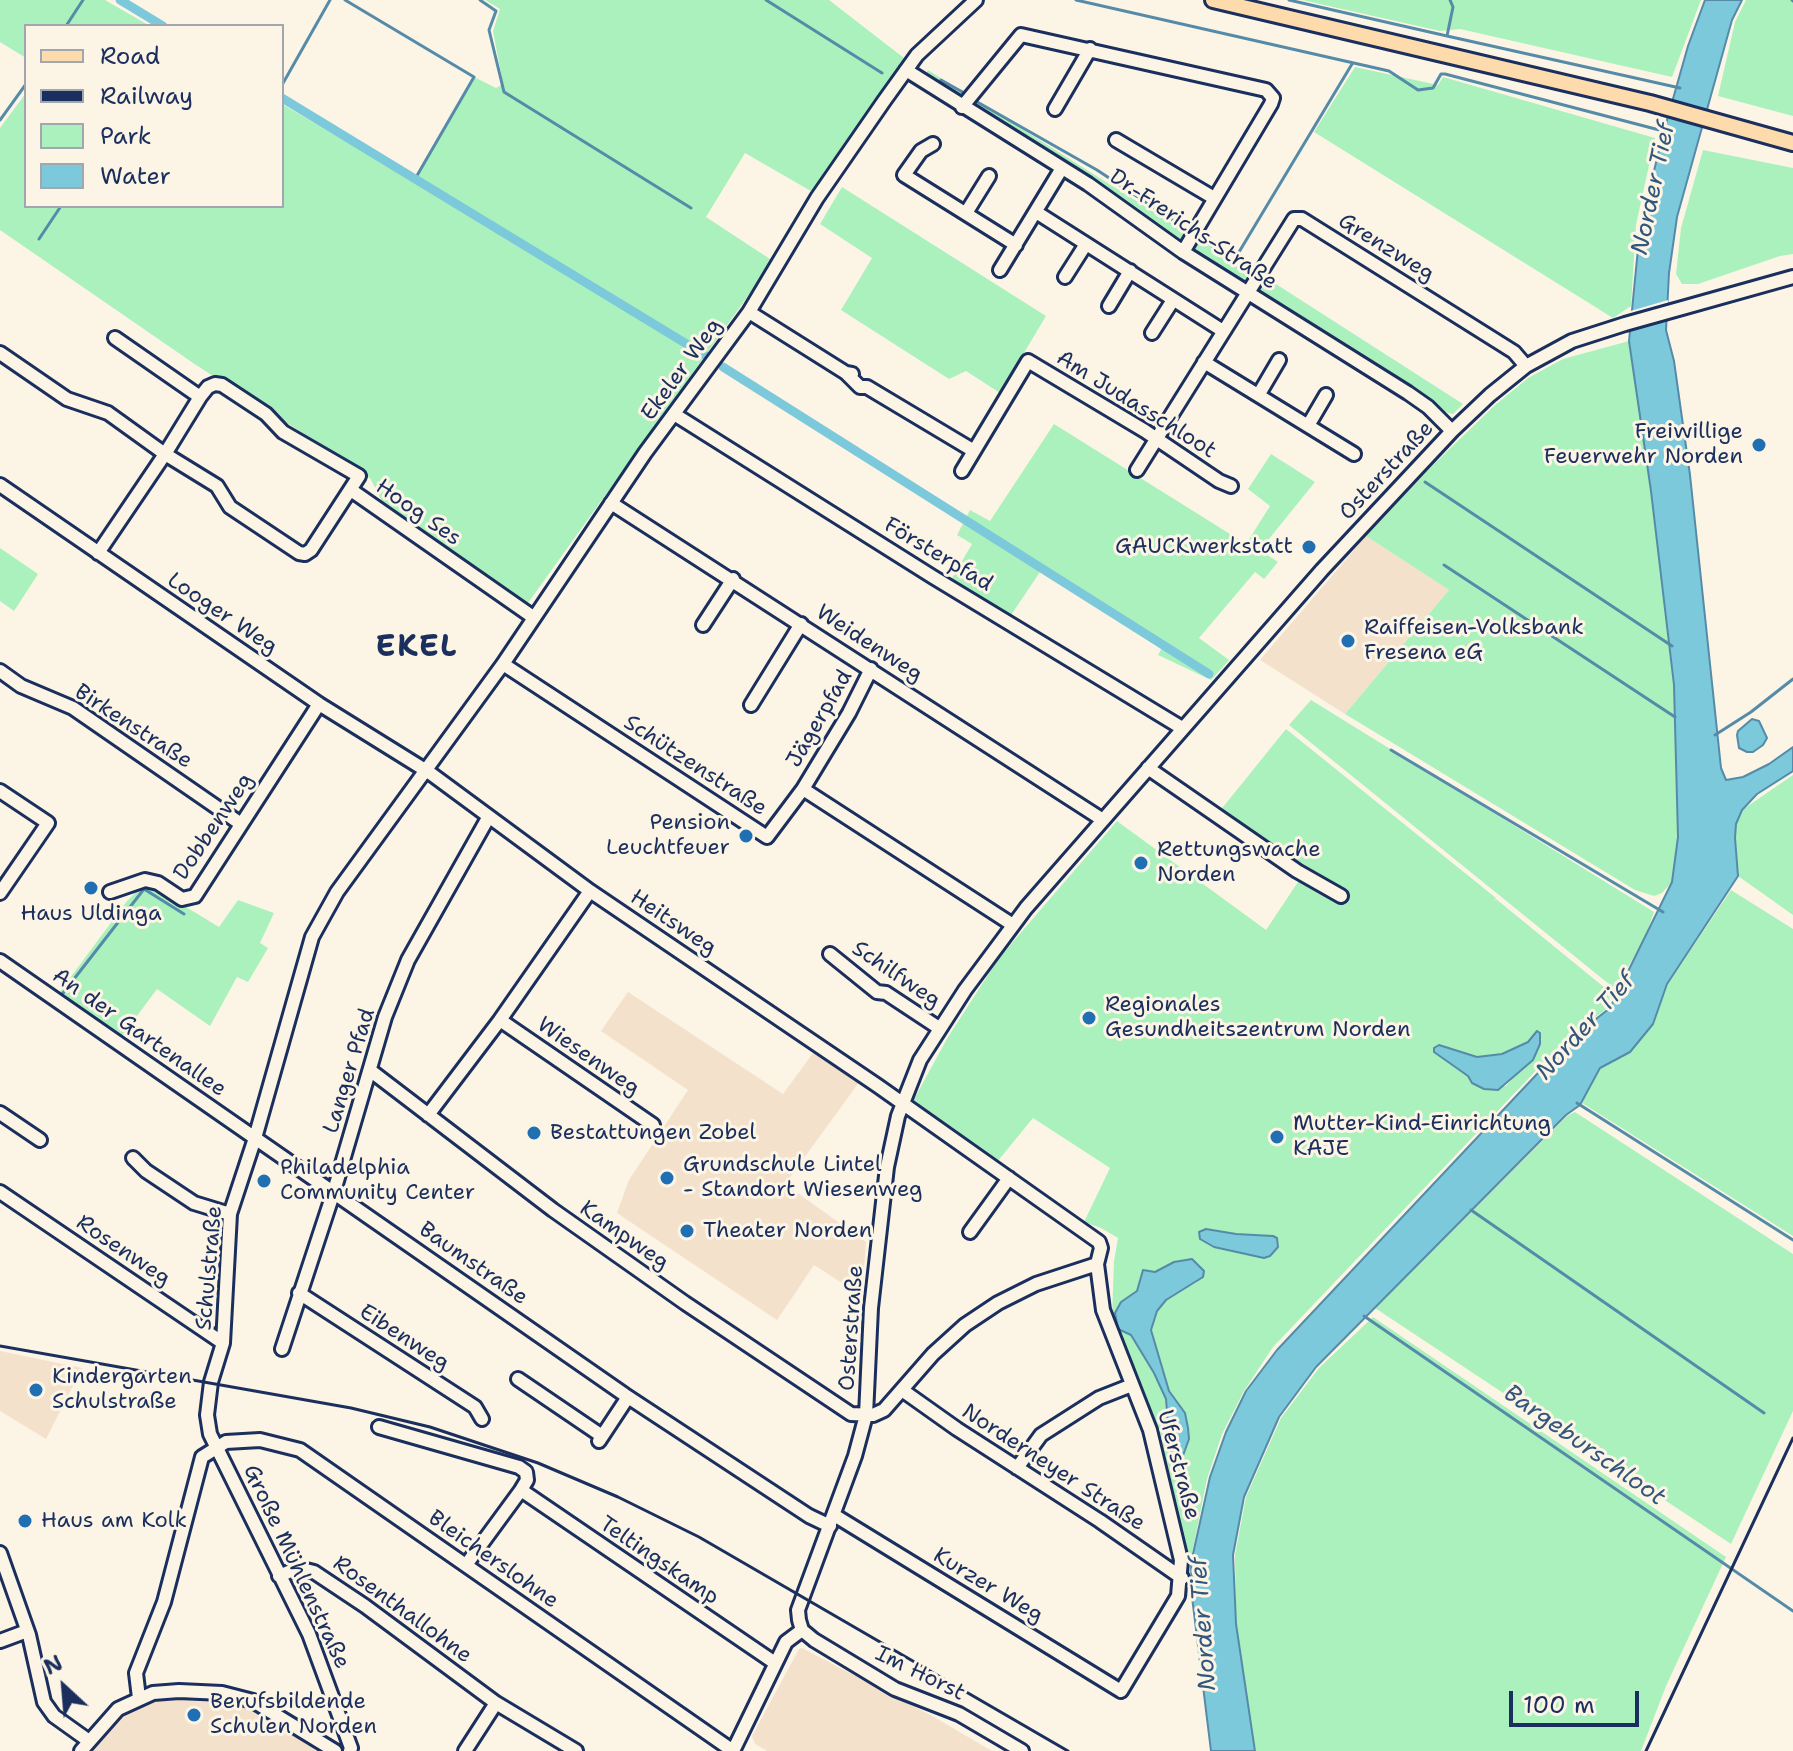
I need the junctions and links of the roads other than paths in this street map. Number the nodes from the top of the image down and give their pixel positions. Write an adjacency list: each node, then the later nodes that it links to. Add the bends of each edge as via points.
1 (976, 0): 4 (street, Ekeler Weg)
2 (1213, 0): 8 (main road, via 1650,103)
3 (1090, 49): 5 (street, via 1021,35); 6 (street); 12 (street, via 1270,93 1271,104)
4 (906, 70): 5 (street, Dr.-Frerichs-Straße); 25 (street, Ekeler Weg, via 817,198)
5 (962, 107): 10 (street, Dr.-Frerichs-Straße)
6 (1055, 109)
7 (1116, 140): 12 (street)
8 (1793, 143)
9 (933, 144): 14 (street, via 904,175)
10 (1062, 168): 13 (street); 17 (street, Dr.-Frerichs-Straße)
11 (989, 176): 14 (street)
12 (1214, 198): 17 (street)
13 (1036, 212): 15 (street); 16 (street)
14 (966, 213): 16 (street)
15 (1086, 244): 19 (street); 20 (street)
16 (1016, 245): 18 (street)
17 (1183, 252): 22 (street, Dr.-Frerichs-Straße)
18 (1000, 270)
19 (1130, 271): 23 (street); 24 (street)
20 (1065, 277)
21 (1793, 277): 32 (street, Osterstraße, via 1572,341)
22 (1247, 292): 26 (street); 32 (street, Grenzweg, via 1290,223 1302,219 1514,352); 38 (street, Dr.-Frerichs-Straße, via 1408,393)
23 (1173, 300): 26 (street); 27 (street)
24 (1109, 306)
25 (749, 312): 36 (street, Ekeler Weg); 40 (street)
26 (1223, 331): 31 (street)
27 (1152, 333)
28 (115, 338): 35 (street)
29 (0, 353): 41 (street, via 67,399 108,413)
30 (1279, 360): 33 (street)
31 (1204, 362): 33 (street); 39 (street)
32 (1526, 366): 38 (street, Osterstraße)
33 (1259, 394): 37 (street)
34 (1326, 395): 37 (street)
35 (200, 397): 41 (street); 47 (street, Hoog Ses, via 208,387 222,385 283,432 359,476)
36 (674, 414): 48 (street, Ekeler Weg); 59 (street, Försterpfad)
37 (1309, 424): 42 (street)
38 (1452, 431): 59 (street, Osterstraße)
39 (1156, 440): 40 (street, Am Judasschloot, via 1028,361); 43 (street); 46 (street, Am Judasschloot)
40 (974, 451): 44 (street, Am Judasschloot)
41 (165, 454): 47 (street, via 217,486 230,507 299,553 311,550); 49 (street)
42 (1354, 454)
43 (1137, 470)
44 (962, 471)
45 (0, 485): 49 (street, Looger Weg)
46 (1231, 486)
47 (351, 490): 51 (street, Hoog Ses)
48 (611, 503): 50 (street, Weidenweg); 51 (street, Ekeler Weg)
49 (98, 553): 57 (street, Looger Weg)
50 (733, 579): 52 (street, Weidenweg); 53 (street)
51 (533, 617): 54 (street, Ekeler Weg)
52 (801, 624): 55 (street, Weidenweg); 58 (street)
53 (703, 625)
54 (503, 664): 61 (street, Ekeler Weg); 62 (street, Schützenstraße, via 767,837)
55 (871, 669): 62 (street, Jägerpfad); 65 (street, Weidenweg)
56 (0, 671): 66 (street, Birkenstraße, via 73,708)
57 (319, 704): 61 (street, Looger Weg); 66 (street, Dobbenweg)
58 (751, 705)
59 (1182, 728): 60 (street, Osterstraße)
60 (1148, 768): 65 (street, Osterstraße); 70 (street)
61 (426, 770): 64 (street, Heitsweg); 81 (street, Schulstraße, via 318,923)
62 (803, 789): 71 (street)
63 (0, 791): 69 (street, via 48,823)
64 (488, 818): 67 (street, Heitsweg); 76 (street, Langer Pfad, via 408,960)
65 (1103, 820): 71 (street, Osterstraße)
66 (241, 824): 68 (street, Dobbenweg, via 195,896 182,899 145,880)
67 (590, 891): 74 (street, Wiesenweg); 77 (street, Heitsweg)
68 (110, 892)
69 (0, 893)
70 (1341, 896)
71 (1013, 925): 75 (street, Osterstraße)
72 (830, 954): 75 (street, Schilfweg, via 877,992)
73 (0, 961): 81 (street, An der Gartenallee)
74 (500, 1020): 79 (street, Wiesenweg); 80 (street, Wiesenweg)
75 (939, 1028): 77 (street, Osterstraße)
76 (371, 1071): 79 (street, Kampweg); 85 (street, Langer Pfad)
77 (902, 1103): 84 (street, Heitsweg); 98 (street, Osterstraße, via 887,1167 874,1275)
78 (0, 1113): 82 (street)
79 (428, 1115): 98 (street, Kampweg, via 685,1303 851,1414)
80 (653, 1125)
81 (255, 1138): 85 (street, Baumstraße); 87 (street, Schulstraße)
82 (40, 1140)
83 (133, 1158): 87 (street, via 194,1203)
84 (1009, 1178): 88 (street); 89 (street, Heitsweg)
85 (334, 1191): 91 (street, Langer Pfad); 97 (street, Baumstraße)
86 (1, 1194): 92 (street, Rosenweg)
87 (230, 1214): 92 (street, Schulstraße)
88 (970, 1232)
89 (1099, 1242): 90 (street, Uferstraße)
90 (1097, 1264): 95 (street, Uferstraße, via 1103,1310); 96 (street, via 1036,1284 976,1317)
91 (299, 1293): 93 (street, Langer Pfad); 99 (street, Eibenweg, via 475,1407)
92 (223, 1343): 101 (street, Schulstraße, via 207,1415)
93 (282, 1349)
94 (518, 1379): 97 (street, via 600,1439)
95 (1132, 1385): 102 (street, via 1099,1398 1041,1435); 108 (street, Uferstraße, via 1166,1491)
96 (902, 1390): 98 (street, via 884,1410); 102 (street, Norderneyer Straße)
97 (628, 1397): 104 (street, Baumstraße, via 809,1516)
98 (866, 1415): 104 (street, Osterstraße)
99 (482, 1419)
100 (379, 1427): 103 (street, Teltingskamp, via 519,1467 527,1480)
101 (217, 1446): 106 (street, Bleicherslohne, via 245,1439 300,1450); 107 (street, Große Mühlenstraße); 113 (street, via 200,1462 164,1602 136,1673)
102 (1017, 1468): 108 (street, Norderneyer Straße)
103 (521, 1490): 106 (street); 112 (street, Teltingskamp)
104 (832, 1520): 108 (street, Kurzer Weg, via 1121,1691 1178,1596); 109 (street, Osterstraße, via 798,1610)
105 (0, 1553): 110 (street)
106 (466, 1565): 116 (street, Bleicherslohne)
107 (279, 1576): 114 (street, Rosenthallohne, via 298,1568 314,1572); 118 (street, Große Mühlenstraße, via 309,1634)
108 (1182, 1578)
109 (802, 1630): 112 (street, via 786,1642); 122 (street, Im Horst, via 895,1689 959,1714)
110 (27, 1631): 111 (street); 115 (street, via 48,1710)
111 (0, 1641)
112 (775, 1663): 116 (street)
113 (139, 1698): 115 (street, via 118,1709); 117 (street, via 179,1691 237,1696 266,1707)
114 (496, 1703): 119 (street); 120 (street, Rosenthallohne)
115 (85, 1746)
116 (734, 1748): 121 (street, Bleicherslohne)
117 (335, 1751)
118 (350, 1751)
119 (465, 1751)
120 (576, 1751)
121 (748, 1751)
122 (1022, 1751)

